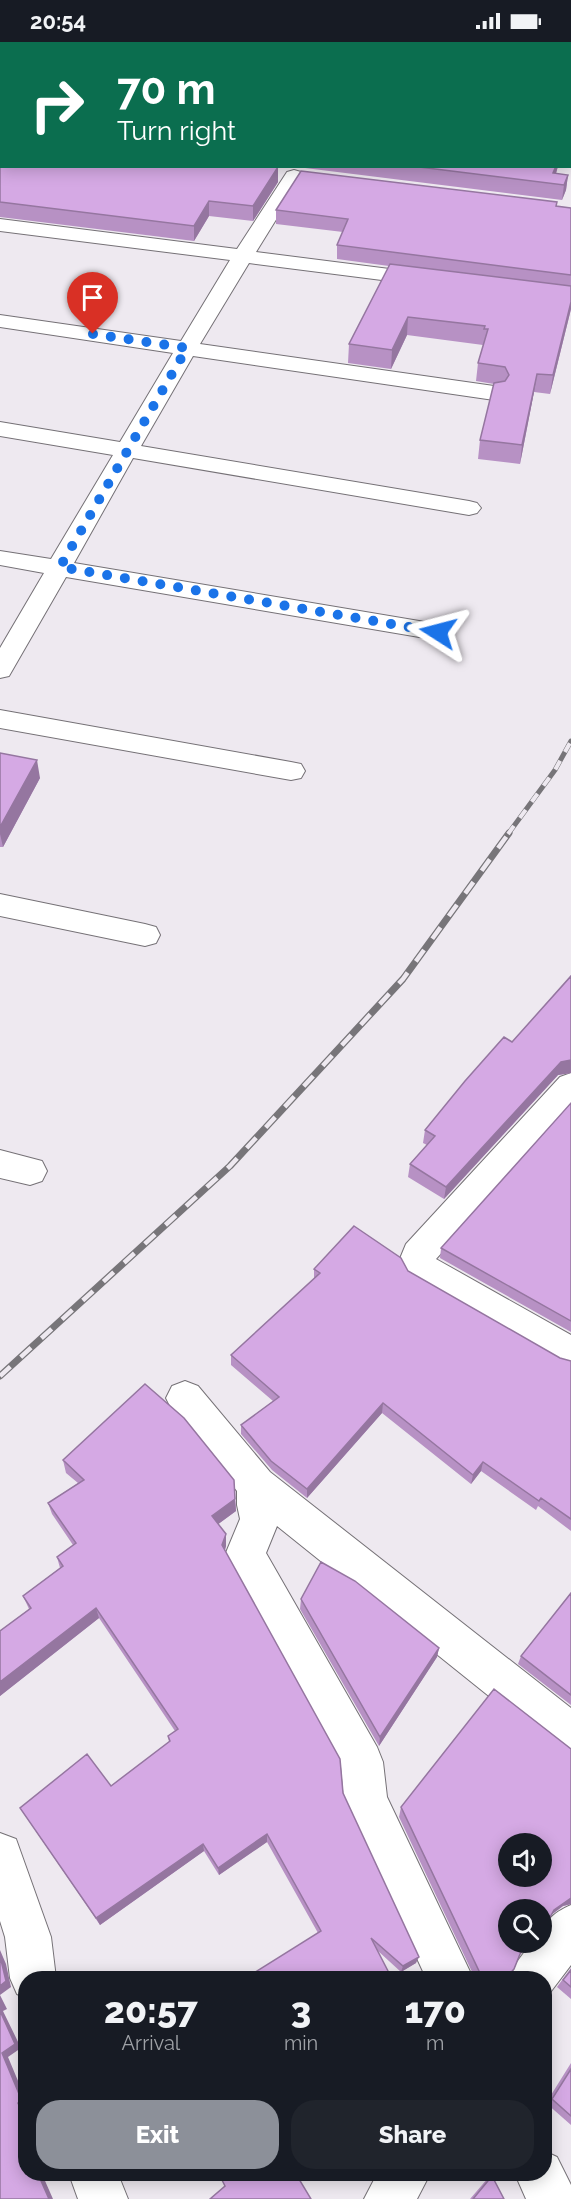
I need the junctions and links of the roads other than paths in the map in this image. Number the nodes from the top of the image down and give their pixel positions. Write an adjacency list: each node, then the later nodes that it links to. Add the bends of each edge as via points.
1 (317, 179): 3 (street, via 283,175)
2 (0, 225): 3 (street)
3 (242, 256): 4 (street); 6 (street)
4 (453, 283)
5 (0, 321): 6 (street)
6 (187, 348): 7 (street); 9 (street)
7 (494, 393)
8 (0, 429): 9 (street)
9 (128, 449): 10 (street); 12 (street)
10 (469, 508)
11 (0, 558): 12 (street)
12 (60, 567): 13 (street); 14 (street)
13 (438, 632)
14 (0, 670)
15 (0, 719): 16 (street)
16 (291, 771)
17 (0, 905): 18 (street)
18 (145, 935)
19 (571, 1086): 20 (street, via 418,1254 417,1261 420,1268)
20 (571, 1354)
21 (184, 1398): 22 (street)
22 (256, 1485): 23 (street); 27 (street, via 260,1519 245,1555 362,1762 366,1800)
23 (571, 1735)
24 (0, 1856): 26 (street, via 28,1936)
25 (571, 1928): 28 (street)
26 (32, 1971)
27 (447, 1971)
28 (538, 1971)
29 (97, 2181): 32 (street)
30 (401, 2181): 33 (street)
31 (543, 2181): 34 (street)
32 (103, 2199)
33 (389, 2199)
34 (552, 2199)

